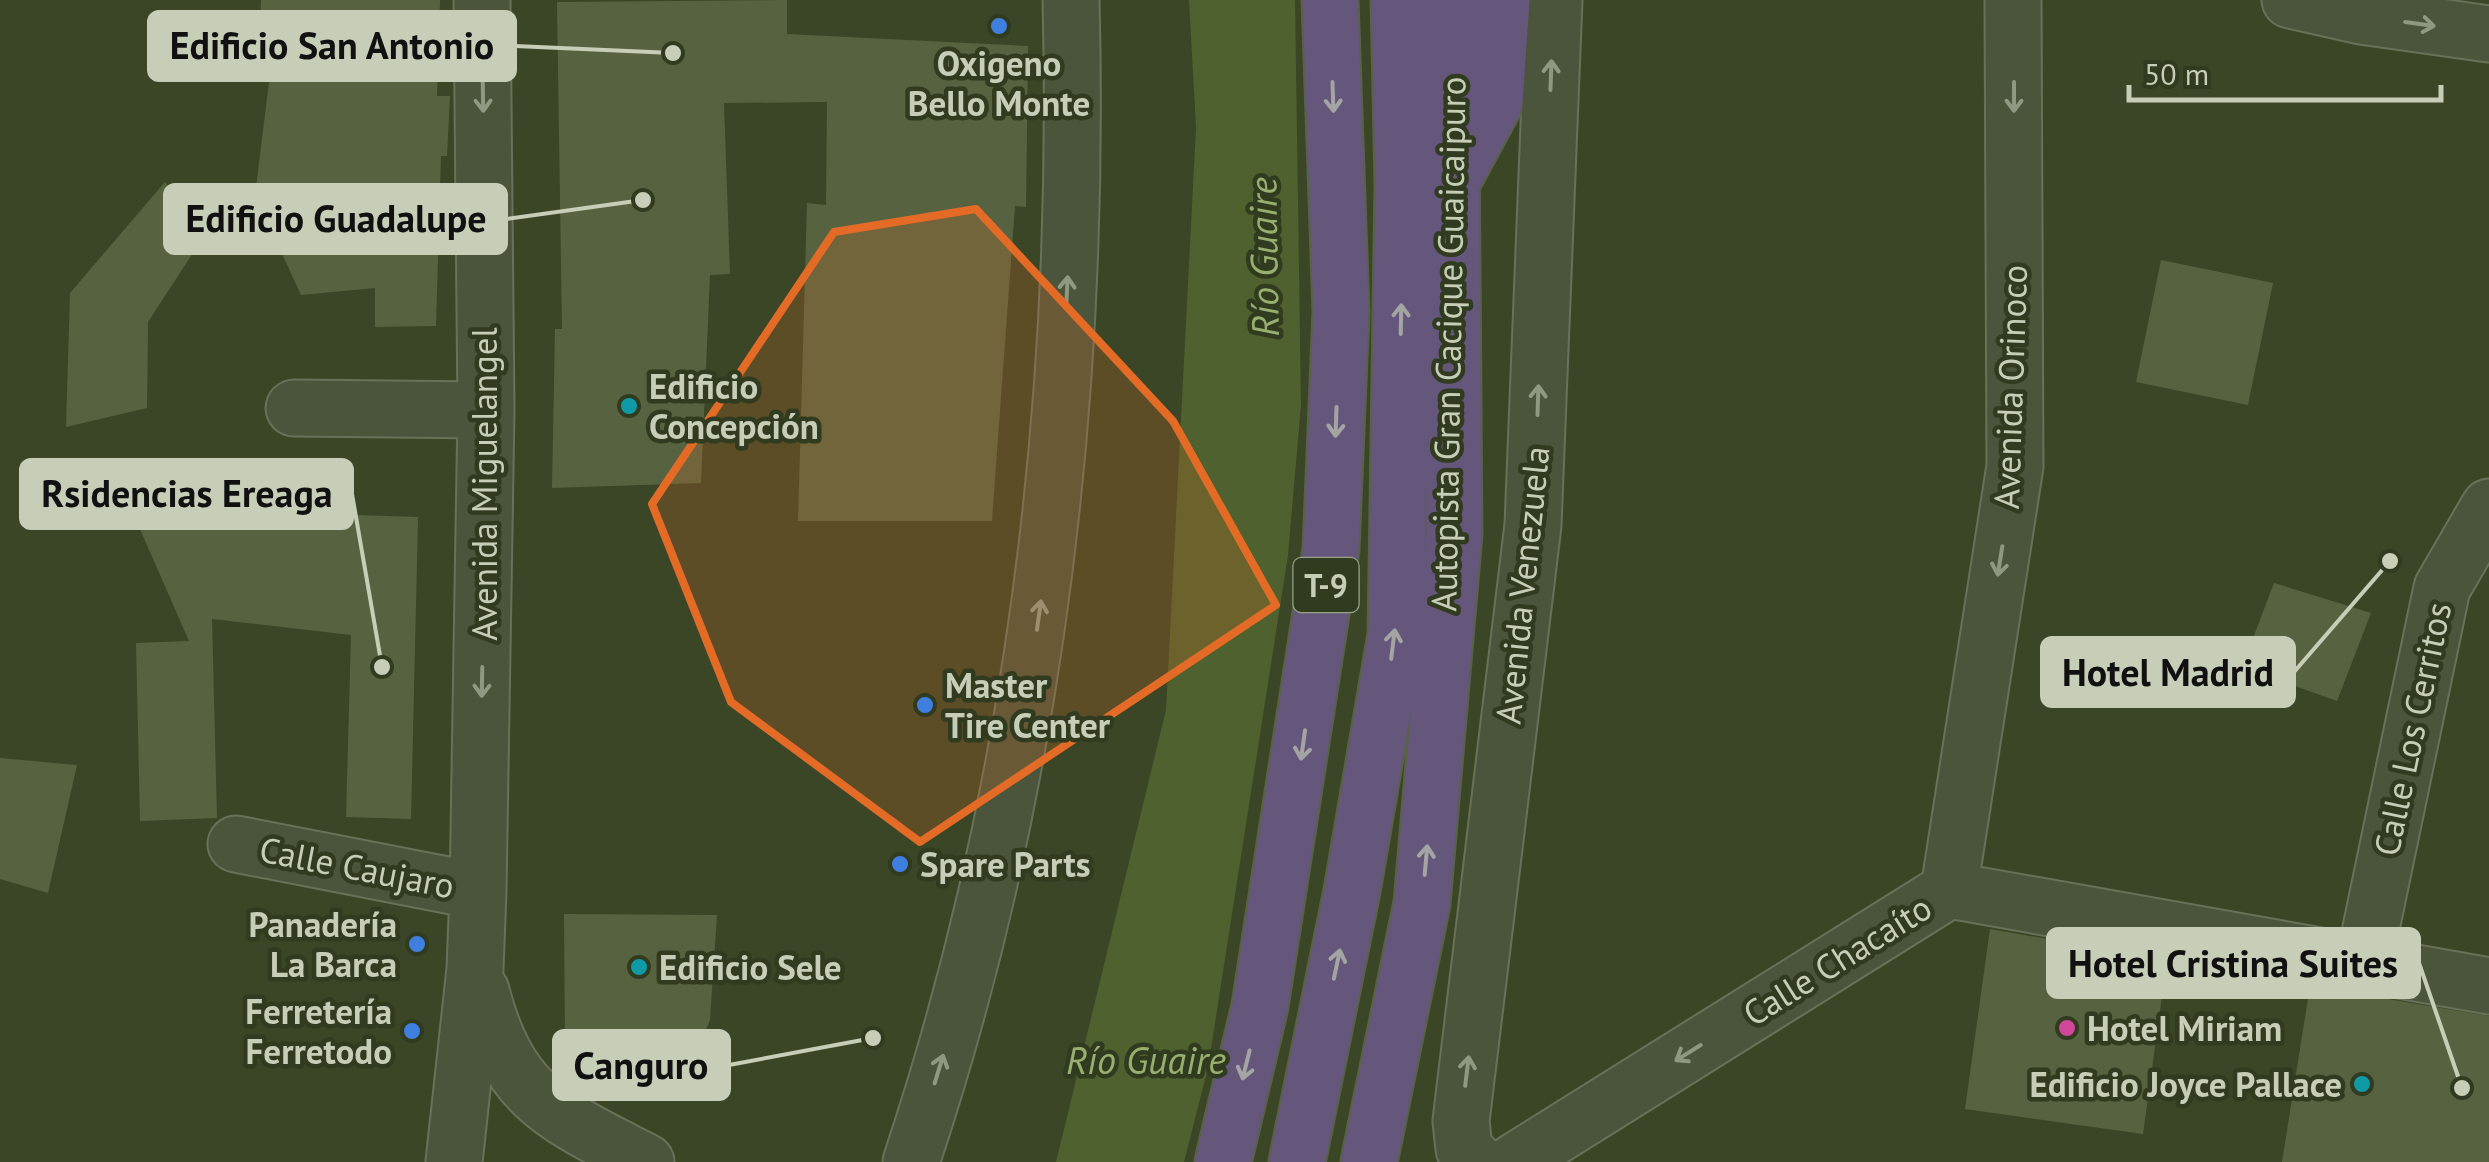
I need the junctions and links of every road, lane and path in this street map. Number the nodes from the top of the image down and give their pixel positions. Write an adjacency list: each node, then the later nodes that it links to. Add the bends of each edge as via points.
1 (482, 0): 14 (street, Avenida Miguelangel, one-way to 14)
2 (1071, 0): 25 (street, one-way to 2, via 980,918 1040,612 1070,250)
3 (1330, 0): 26 (highway, T-9, one-way to 26, via 1341,312 1331,548 1260,1006)
4 (1399, 0): 27 (highway, one-way to 4, via 1396,636)
5 (1450, 0): 12 (highway, Autopista Gran Cacique Guaicaipuro)
6 (1502, 0): 12 (highway, via 1495,102)
7 (1554, 0): 29 (street, Avenida Venezuela, one-way to 7, via 1464,1149 1461,1122 1533,524)
8 (2014, 0): 17 (street, Avenida Orinoco, one-way to 17, via 2015,466)
9 (2290, 0): 10 (street)
10 (2364, 8): 11 (street, one-way to 11)
11 (2489, 34)
12 (1453, 181): 28 (highway, Autopista Gran Cacique Guaicaipuro, one-way to 12, via 1422,903 1452,554)
13 (294, 408): 14 (street)
14 (486, 410): 18 (street, Avenida Miguelangel, one-way to 18)
15 (2489, 507): 19 (street, Calle Los Cerritos, via 2442,588)
16 (236, 844): 18 (street, Calle Caujaro)
17 (1949, 890): 19 (street, Calle Chacaíto); 30 (street, Calle Chacaíto, one-way to 30)
18 (478, 891): 20 (street, Avenida Miguelangel)
19 (2364, 962): 21 (street, Calle Chacaíto)
20 (475, 969): 22 (street, via 504,1061); 23 (street)
21 (2489, 986)
22 (560, 1118): 23 (street, via 502,1118 483,1126); 24 (street)
23 (458, 1162)
24 (646, 1162)
25 (911, 1162)
26 (1223, 1162)
27 (1297, 1162)
28 (1369, 1162)
29 (1477, 1162)
30 (1514, 1162)

